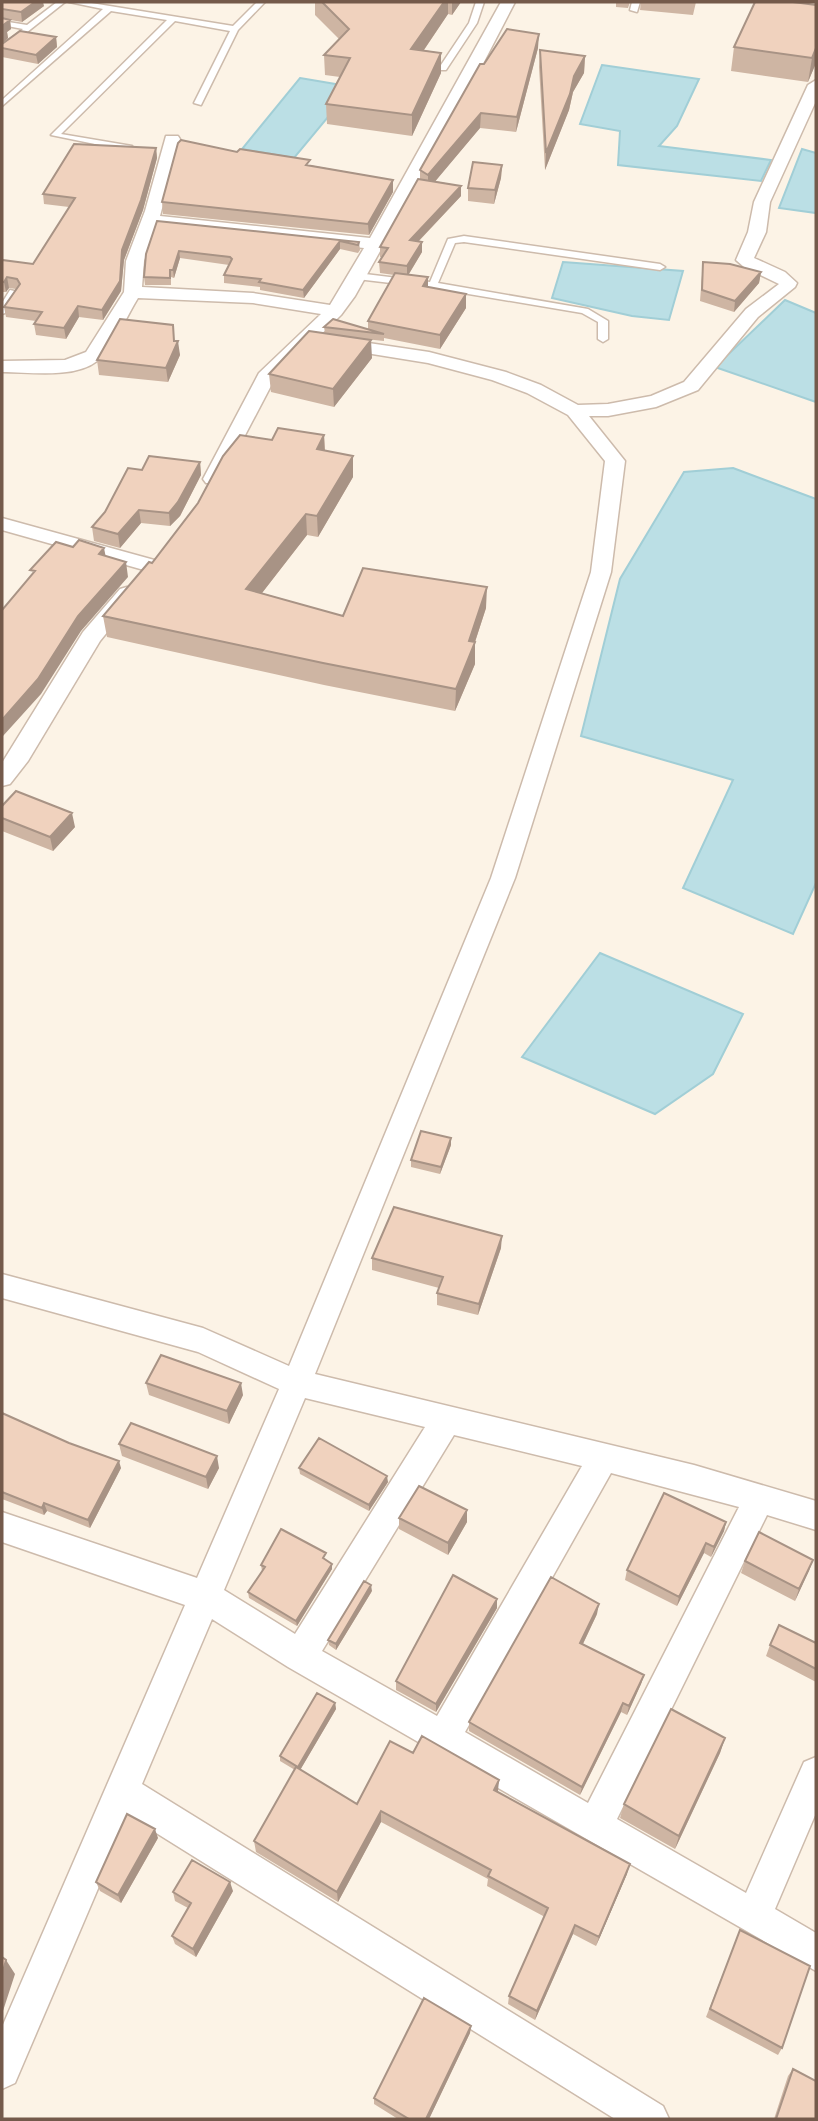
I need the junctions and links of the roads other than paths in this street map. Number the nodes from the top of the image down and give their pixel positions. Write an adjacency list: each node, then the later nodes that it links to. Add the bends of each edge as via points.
1 (61, 2): 11 (lane)
2 (74, 2): 6 (lane)
3 (261, 2): 12 (lane)
4 (480, 2): 9 (lane)
5 (508, 2): 10 (street)
6 (108, 9): 7 (lane); 16 (lane)
7 (172, 20): 12 (lane); 19 (lane, via 55,135)
8 (2, 23): 11 (lane)
9 (473, 23): 10 (lane); 14 (lane)
10 (497, 26): 21 (street)
11 (29, 28): 13 (lane)
12 (235, 29): 17 (lane)
13 (2, 50)
14 (443, 68)
15 (816, 85): 32 (street, via 762,202 757,232 745,260 784,277 786,288 752,313 691,386 656,401)
16 (2, 103)
17 (198, 103)
18 (172, 139): 20 (street)
19 (129, 148)
20 (149, 220): 21 (street); 26 (street, via 135,261)
21 (375, 244): 23 (street)
22 (660, 267): 24 (lane, via 464,239 451,241)
23 (357, 275): 24 (lane); 28 (street)
24 (433, 285): 29 (lane, via 585,311 603,321)
25 (13, 292): 27 (lane)
26 (132, 292): 28 (street, via 253,298); 31 (street, via 93,356 82,363)
27 (2, 311)
28 (335, 311): 30 (street)
29 (603, 339)
30 (302, 340): 32 (street, via 450,363 534,389); 33 (street, via 267,377)
31 (2, 367)
32 (575, 411): 39 (street, via 615,461 601,572 503,878)
33 (202, 498)
34 (2, 524): 36 (street)
35 (165, 549): 36 (street)
36 (151, 566): 37 (street, via 91,637)
37 (2, 778)
38 (2, 1286): 39 (street, via 203,1341)
39 (297, 1382): 40 (street); 45 (street)
40 (447, 1419): 41 (street); 46 (street)
41 (604, 1457): 42 (street); 47 (street)
42 (759, 1498): 43 (street); 50 (street)
43 (816, 1515)
44 (2, 1527): 45 (street)
45 (204, 1596): 46 (street); 49 (street)
46 (300, 1656): 47 (street)
47 (443, 1738): 50 (street)
48 (816, 1774): 51 (street)
49 (121, 1791): 53 (street); 54 (street)
50 (595, 1826): 51 (street)
51 (753, 1917): 52 (street)
52 (816, 1953)
53 (2, 2070)
54 (650, 2119)

